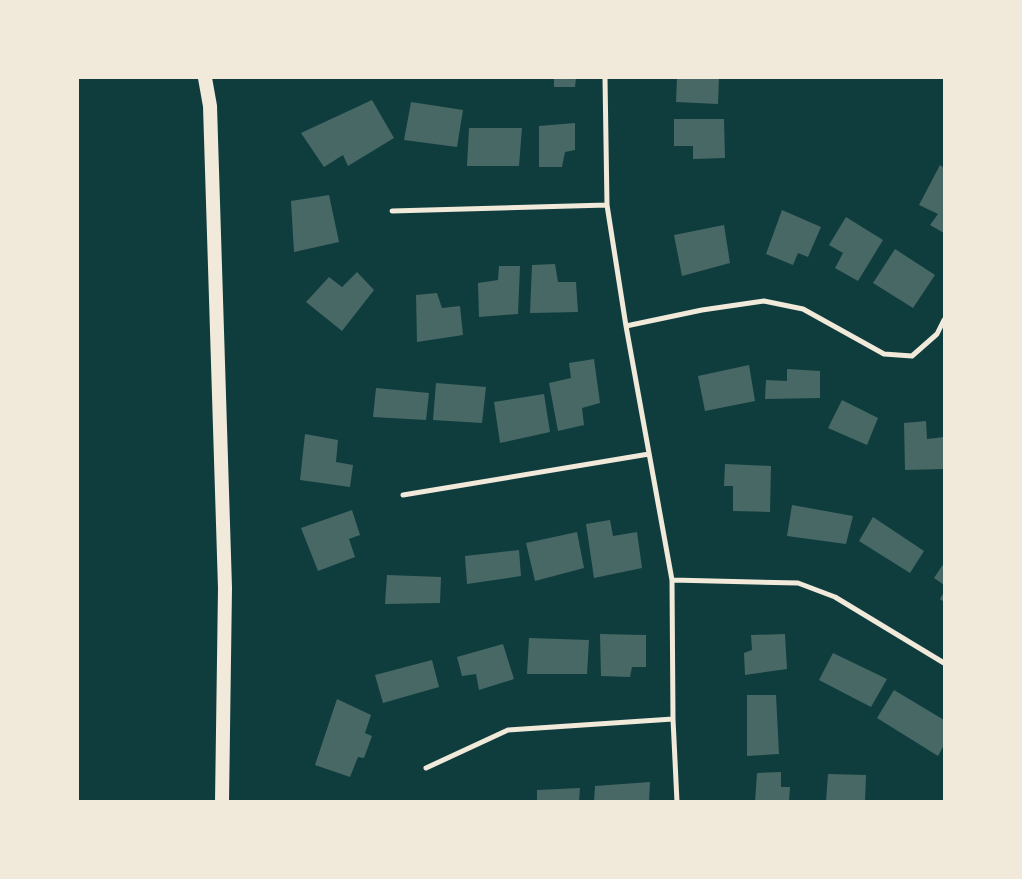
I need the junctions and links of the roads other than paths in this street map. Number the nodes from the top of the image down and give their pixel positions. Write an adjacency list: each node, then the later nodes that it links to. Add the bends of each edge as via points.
1 (206, 78): 13 (highway, via 210,106 225,588)
2 (605, 78): 3 (street)
3 (607, 205): 4 (street); 6 (street)
4 (392, 211)
5 (944, 320): 6 (street, via 937,334 912,356 884,354 802,309 764,301)
6 (626, 326): 7 (street)
7 (648, 454): 8 (street); 9 (street)
8 (403, 495)
9 (672, 580): 10 (street, via 798,582 834,597); 11 (street)
10 (944, 663)
11 (673, 719): 12 (street, via 508,730); 14 (street)
12 (426, 768)
13 (222, 802)
14 (677, 802)

